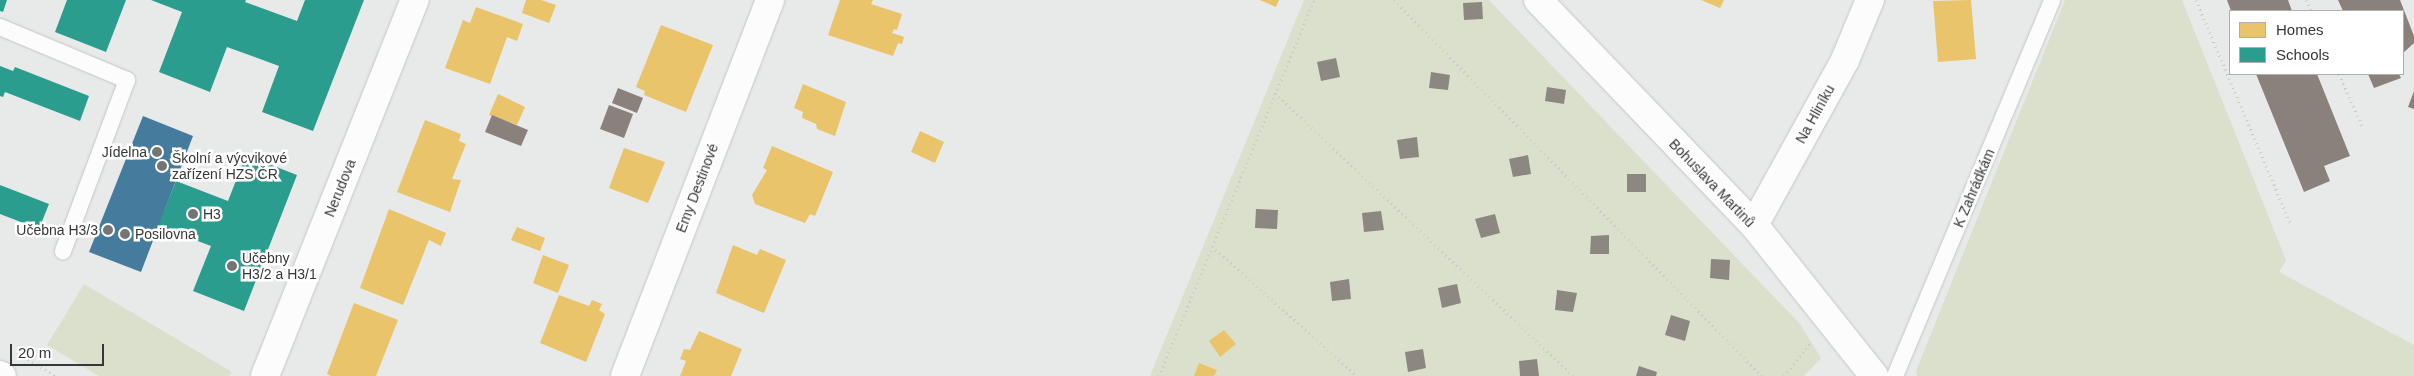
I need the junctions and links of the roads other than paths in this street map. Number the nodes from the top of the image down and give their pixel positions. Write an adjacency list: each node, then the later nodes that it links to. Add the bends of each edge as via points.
1 (415, 0): 9 (street, Nerudova)
2 (770, 0): 10 (street, Emy Destinové)
3 (1538, 0): 7 (street, Bohuslava Martinů)
4 (1870, 0): 7 (street, Na Hliníku, via 1845,60)
5 (2052, 0): 12 (lane, K Zahrádkám)
6 (0, 27): 8 (lane, via 127,80)
7 (1754, 226): 11 (street, Bohuslava Martinů)
8 (63, 251)
9 (265, 376)
10 (625, 376)
11 (1874, 376)
12 (1895, 376)

